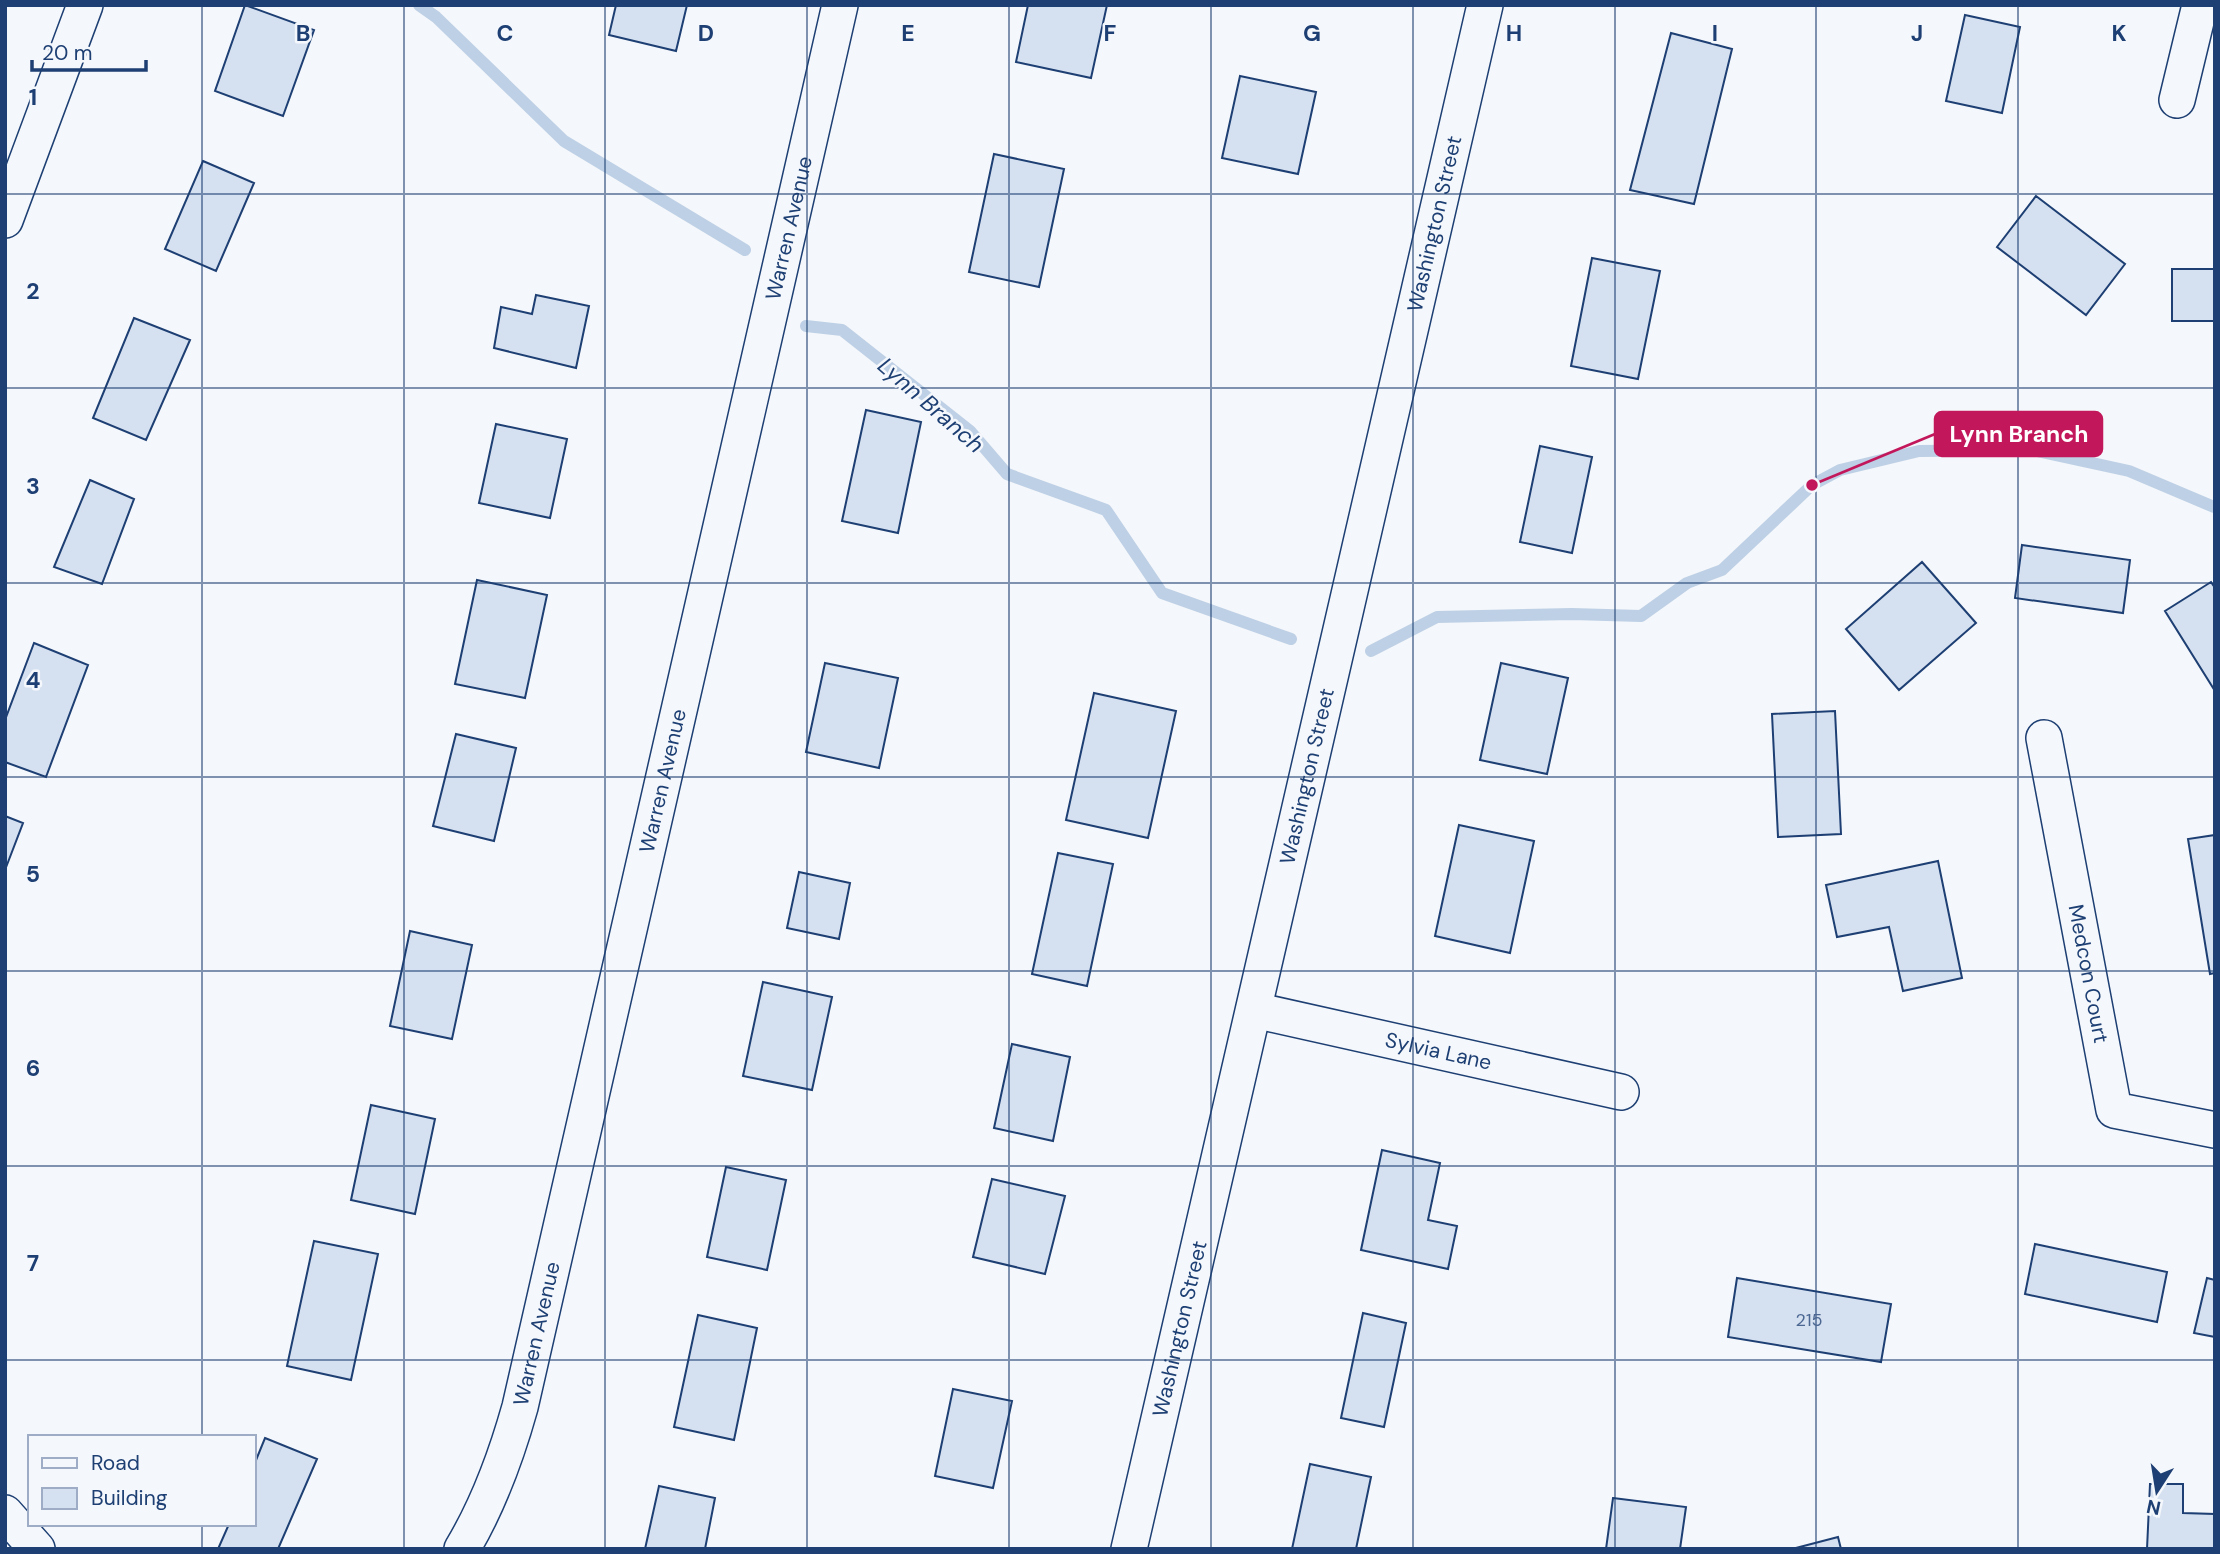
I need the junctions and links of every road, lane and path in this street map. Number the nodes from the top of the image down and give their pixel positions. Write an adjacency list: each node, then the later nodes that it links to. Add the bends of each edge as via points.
1 (85, 5): 6 (street)
2 (840, 5): 13 (street, Warren Avenue, via 520,1406 506,1457)
3 (1485, 5): 8 (street, Washington Street)
4 (2200, 5): 5 (street)
5 (2177, 100)
6 (5, 220)
7 (2044, 738): 10 (street, Medcon Court, via 2114,1110)
8 (1254, 1010): 9 (street, Sylvia Lane); 14 (street, Washington Street)
9 (1621, 1092)
10 (2215, 1130)
11 (5, 1513): 12 (street)
12 (37, 1549)
13 (462, 1549)
14 (1129, 1549)

